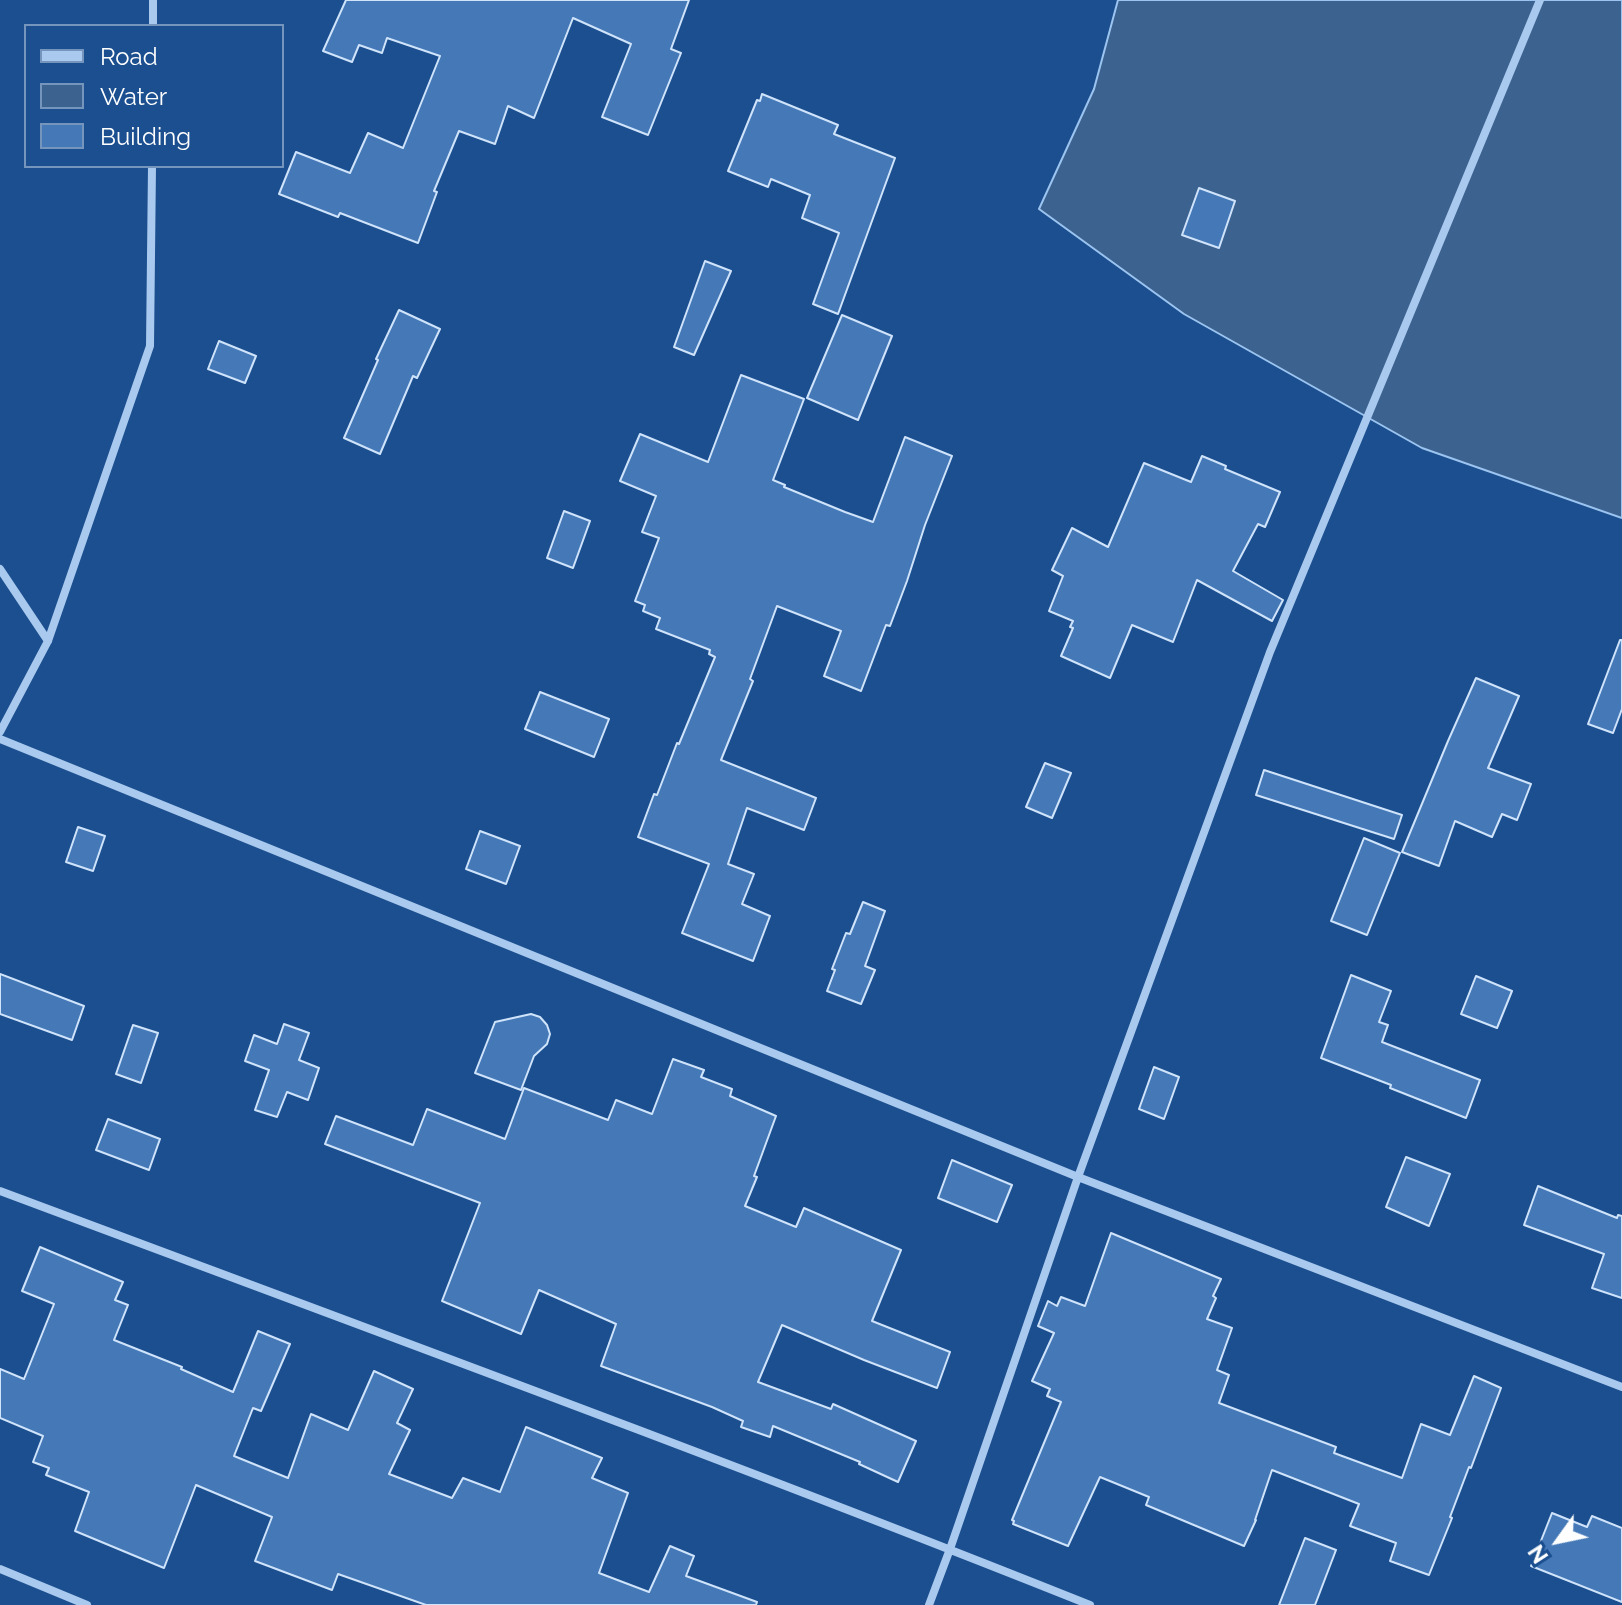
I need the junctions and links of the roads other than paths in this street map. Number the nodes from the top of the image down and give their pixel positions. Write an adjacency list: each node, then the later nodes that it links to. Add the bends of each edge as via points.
1 (153, 0): 3 (street)
2 (1540, 0): 9 (street, via 1270,652)
3 (153, 24)
4 (152, 168): 6 (street, via 150,346)
5 (0, 569): 6 (street)
6 (48, 641): 7 (street)
7 (0, 732)
8 (0, 739): 9 (street)
9 (1078, 1177): 11 (street); 12 (street)
10 (0, 1191): 12 (street)
11 (1622, 1387)
12 (950, 1549): 15 (street); 16 (street)
13 (0, 1569): 14 (street)
14 (87, 1605)
15 (929, 1605)
16 (1090, 1605)

